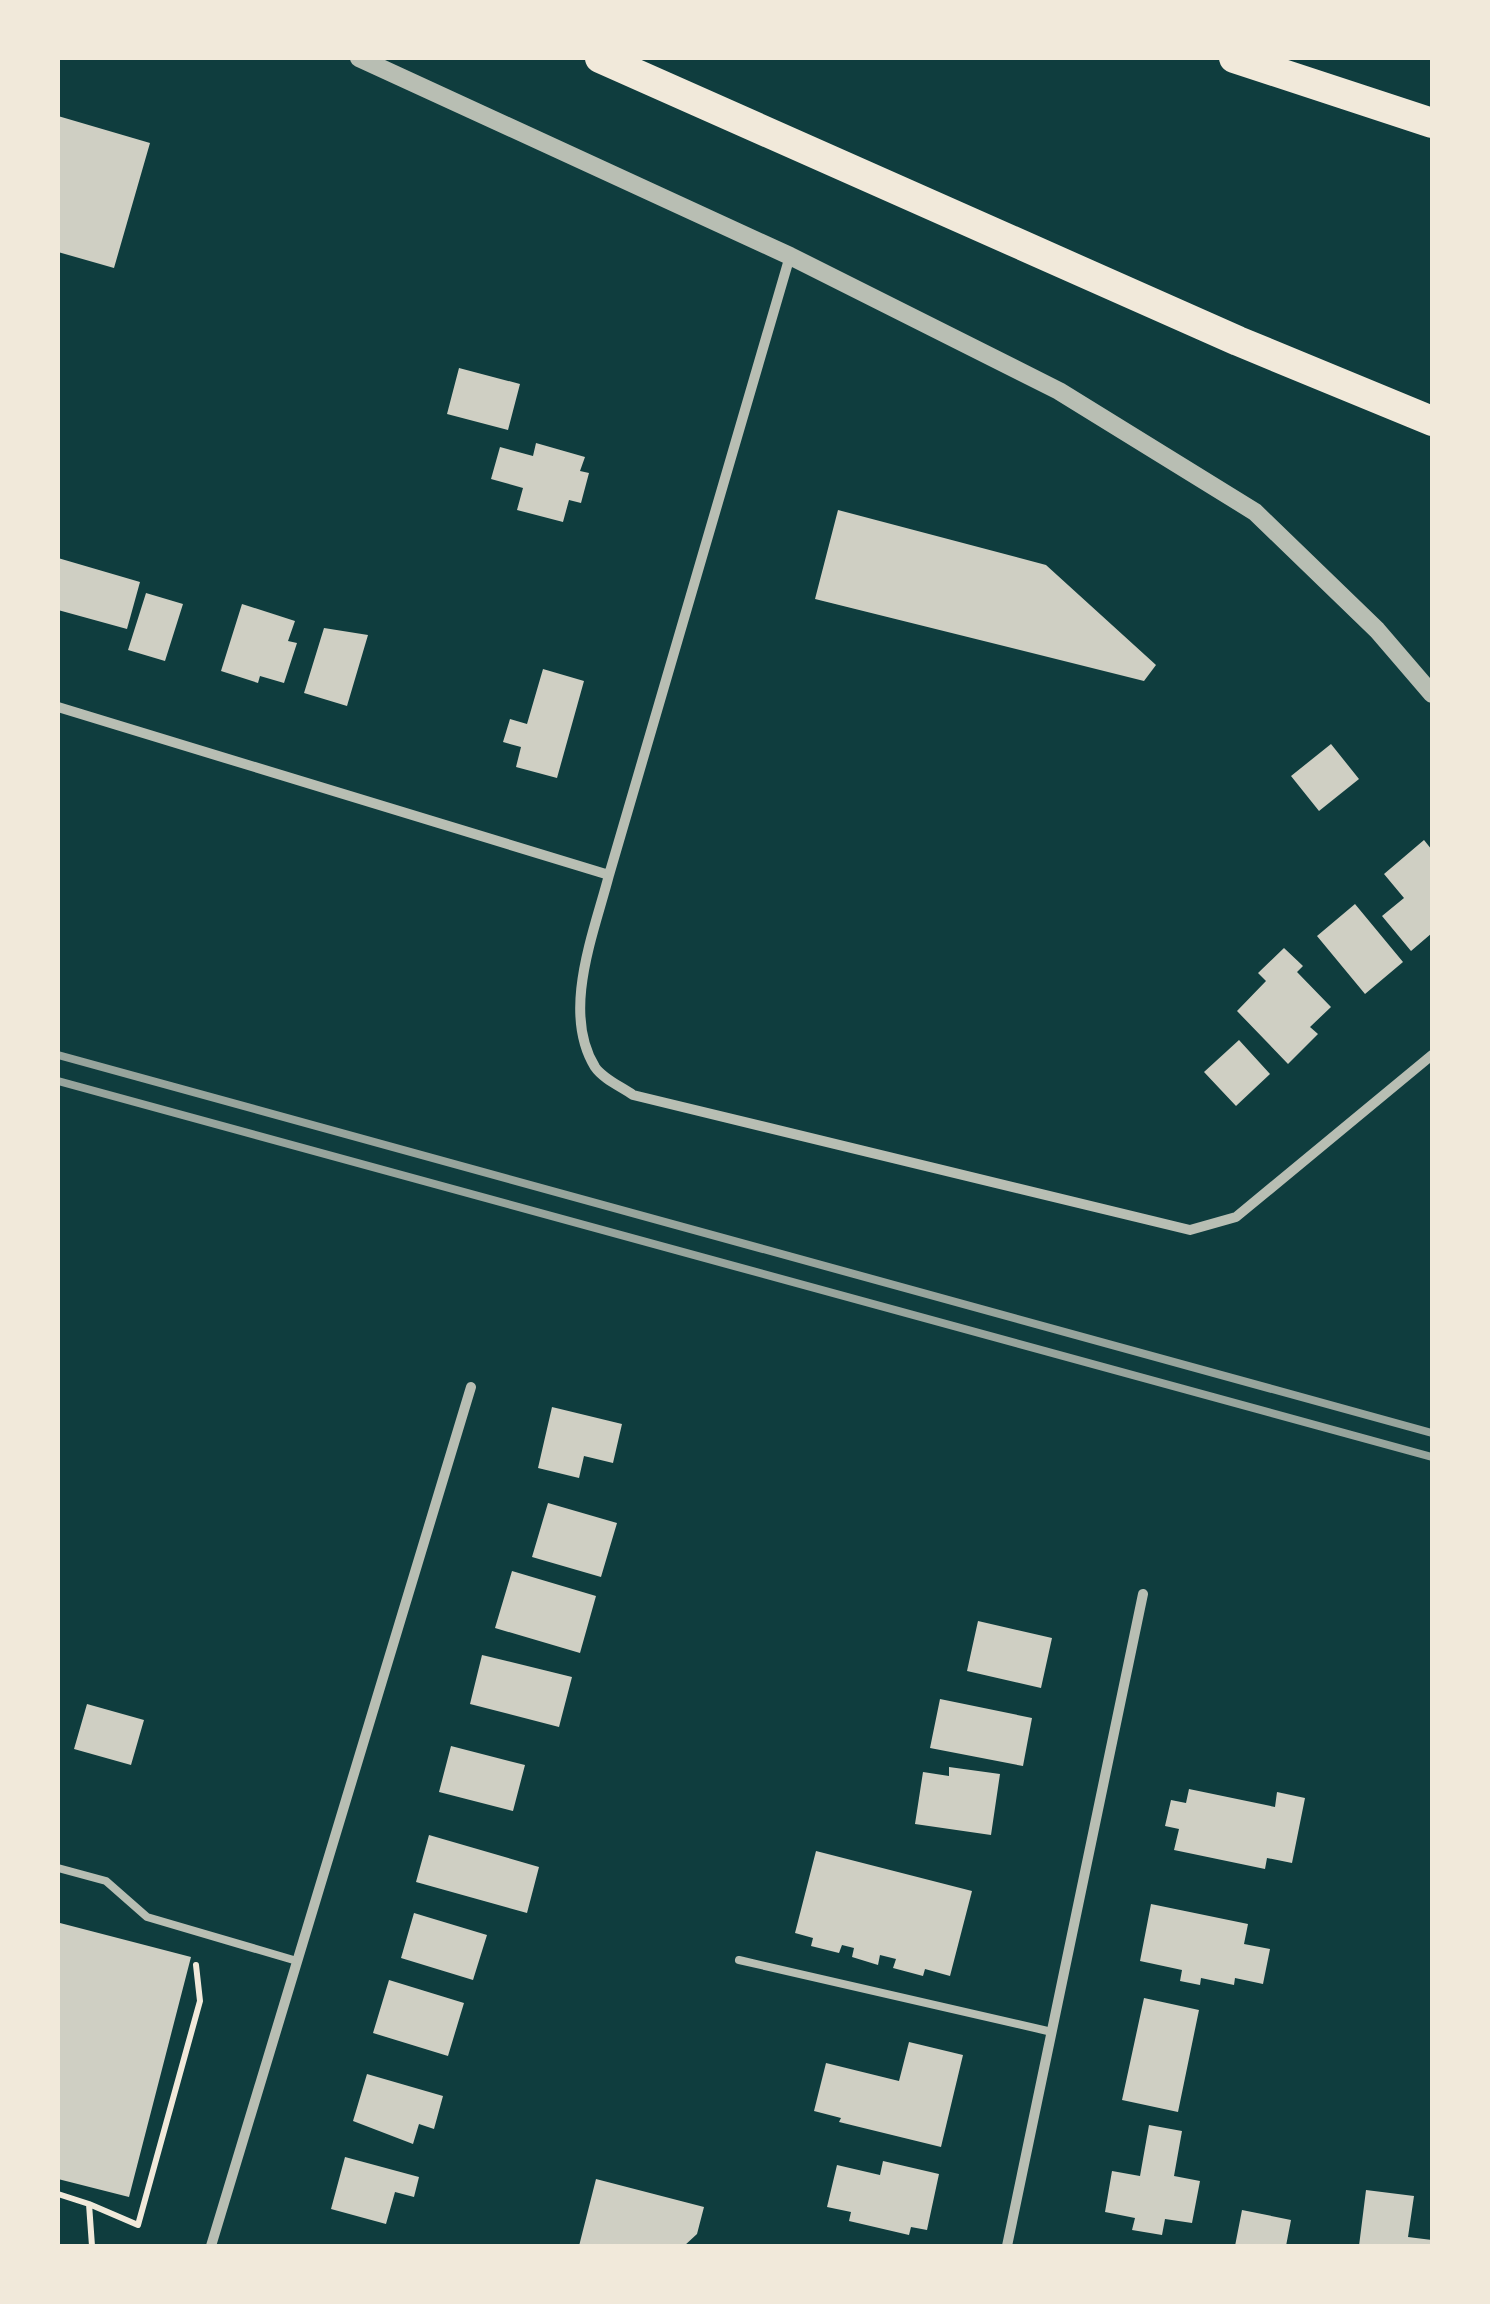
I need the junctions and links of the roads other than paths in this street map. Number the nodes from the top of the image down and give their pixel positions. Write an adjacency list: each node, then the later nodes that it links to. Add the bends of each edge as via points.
1 (359, 58): 5 (street)
2 (600, 58): 6 (highway)
3 (1234, 58): 4 (highway)
4 (1432, 123)
5 (790, 256): 7 (street, via 1059,391 1254,512); 9 (street)
6 (1432, 421)
7 (1432, 694)
8 (58, 707): 9 (street)
9 (609, 876): 10 (street, via 580,1014 597,1071 634,1095 1190,1230 1236,1217)
10 (1432, 1056)
11 (471, 1386): 15 (street)
12 (1143, 1594): 16 (street)
13 (58, 1868): 15 (lane, via 106,1881 148,1917)
14 (739, 1960): 16 (lane)
15 (298, 1961): 17 (street)
16 (1052, 2032): 18 (street)
17 (211, 2246)
18 (1008, 2246)

